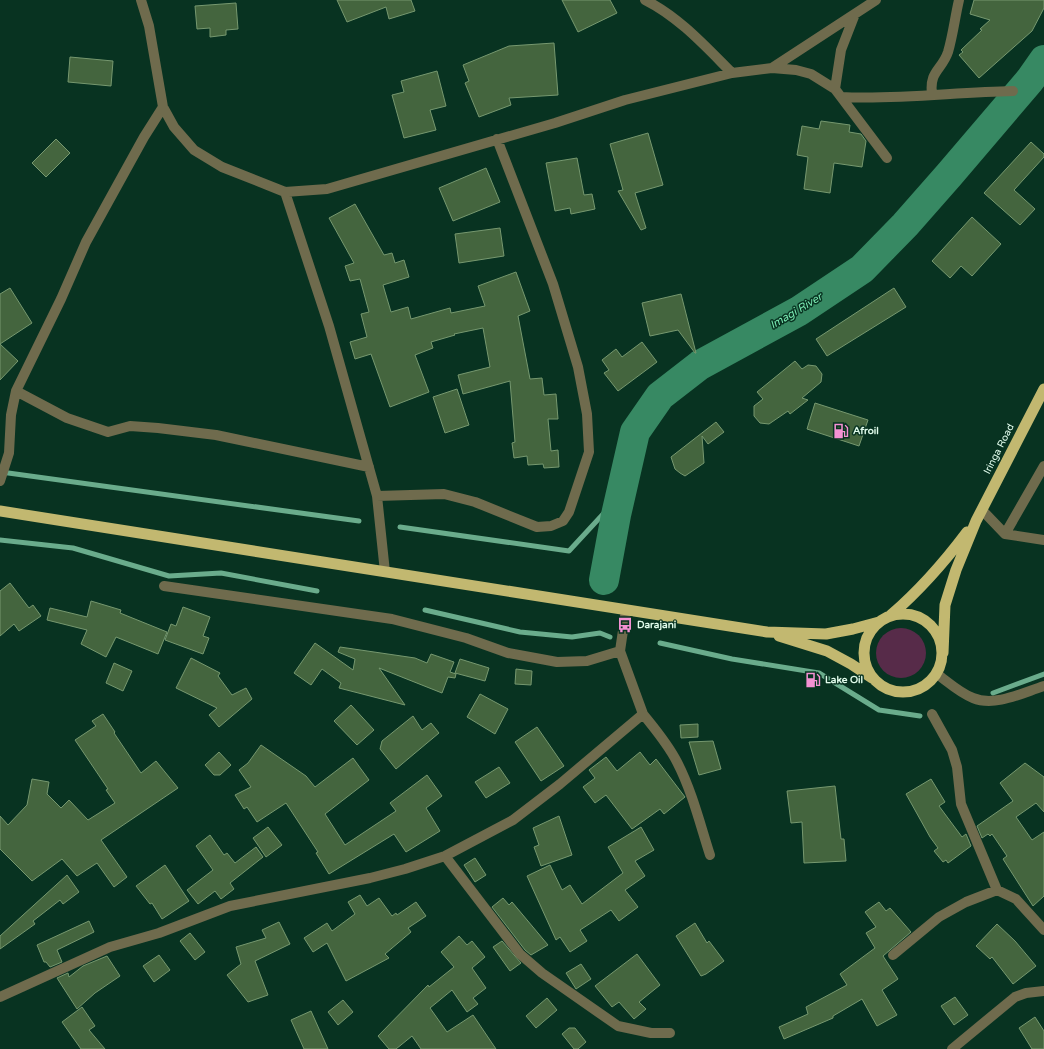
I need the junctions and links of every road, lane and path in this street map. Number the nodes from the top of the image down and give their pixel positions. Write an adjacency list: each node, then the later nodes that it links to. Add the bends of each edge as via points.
1 (141, 0): 11 (street)
2 (645, 0): 7 (street, via 663,9)
3 (876, 0): 5 (street)
4 (959, 0): 10 (street, via 948,52 932,78)
5 (855, 14): 6 (street); 9 (street, via 841,50)
6 (772, 68): 7 (street); 9 (street, via 811,74)
7 (732, 73): 12 (street, via 625,100)
8 (1013, 91): 10 (street)
9 (838, 93): 10 (street, via 878,99); 13 (street)
10 (932, 94)
11 (163, 107): 14 (street, via 174,128 194,150 222,167); 16 (street, via 86,242)
12 (497, 139): 14 (street, via 327,189); 20 (street, via 555,291 578,367 587,414 589,452 569,512 563,521 551,526 537,526 475,502 444,494)
13 (887, 158)
14 (285, 192): 18 (street, via 329,326)
15 (1044, 389): 21 (highway, Iringa Road)
16 (16, 391): 18 (street, via 67,418 108,432 130,426 216,435); 19 (street, via 10,415 9,453)
17 (1044, 466): 24 (street)
18 (369, 467): 20 (street)
19 (0, 481)
20 (376, 496): 26 (street)
21 (982, 510): 23 (highway, Iringa Road); 24 (street)
22 (0, 511): 26 (highway)
23 (976, 521): 29 (highway, via 936,573); 33 (highway, via 950,585 945,605)
24 (1004, 534): 25 (street)
25 (1044, 540)
26 (386, 572): 28 (highway)
27 (164, 586): 32 (street, via 392,619 466,638 508,653 557,662 586,661)
28 (626, 610): 31 (highway); 32 (street)
29 (891, 615): 30 (highway); 33 (highway, via 918,616 930,624 939,637)
30 (879, 622): 31 (highway, via 826,634); 35 (highway, via 866,638 864,650 864,660)
31 (767, 632): 35 (highway, via 827,651)
32 (620, 651): 37 (street)
33 (943, 653): 34 (highway)
34 (937, 674): 35 (highway, via 924,686 905,692 890,690); 36 (street, via 963,694 987,702)
35 (874, 679)
36 (1044, 686)
37 (642, 714): 39 (street, via 678,762); 40 (street, via 560,784 513,820)
38 (932, 714): 41 (street, via 952,750 957,767 961,804)
39 (710, 855)
40 (445, 856): 45 (street, via 378,876 230,906 159,933 110,947); 46 (street, via 520,954 542,973 618,1026 651,1033)
41 (997, 890): 42 (street, via 1016,899); 43 (street, via 966,902 940,917)
42 (1044, 930)
43 (893, 956)
44 (1044, 991): 47 (street, via 1015,997)
45 (0, 997)
46 (670, 1033)
47 (952, 1049)

